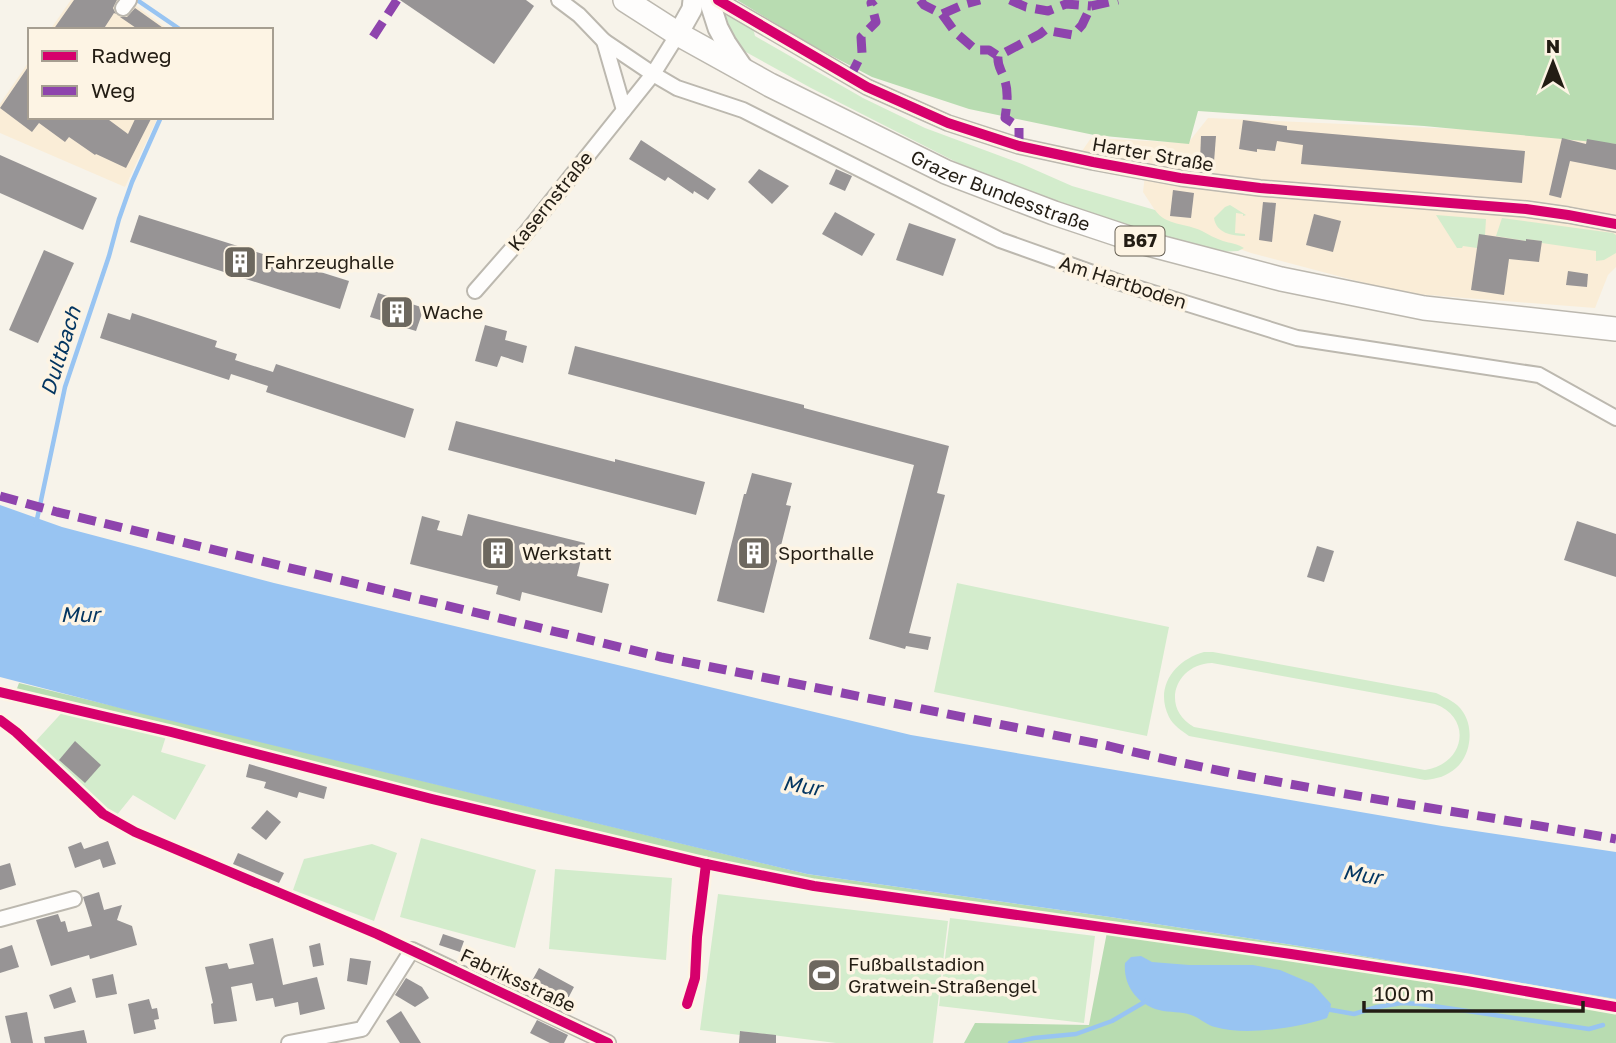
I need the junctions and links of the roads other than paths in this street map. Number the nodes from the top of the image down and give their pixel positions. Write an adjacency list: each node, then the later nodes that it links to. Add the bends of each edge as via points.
1 (559, 0): 6 (street)
2 (625, 0): 5 (main road, Grazer Bundesstraße / B67)
3 (693, 0): 5 (street)
4 (715, 4): 5 (street, via 707,28); 7 (street, via 726,43); 10 (street, Harter Straße, via 867,87 948,123 1019,146 1180,178 1526,209)
5 (678, 34): 7 (main road, Grazer Bundesstraße / B67); 8 (street, Kasernstraße)
6 (604, 41): 8 (street); 9 (street)
7 (746, 72): 12 (main road, Grazer Bundesstraße / B67, via 946,173 1144,243 1281,279 1424,308)
8 (653, 74): 9 (street, Kasernstraße); 13 (street, Am Hartboden, via 677,88 743,110 1000,240 1049,258 1297,338 1539,375)
9 (624, 110): 11 (street, Kasernstraße)
10 (1616, 223)
11 (475, 291)
12 (1616, 329)
13 (1616, 418)
14 (74, 898): 15 (street)
15 (0, 919)
16 (289, 1043): 17 (street, Fabriksstraße, via 362,1029 412,950)
17 (608, 1043)

